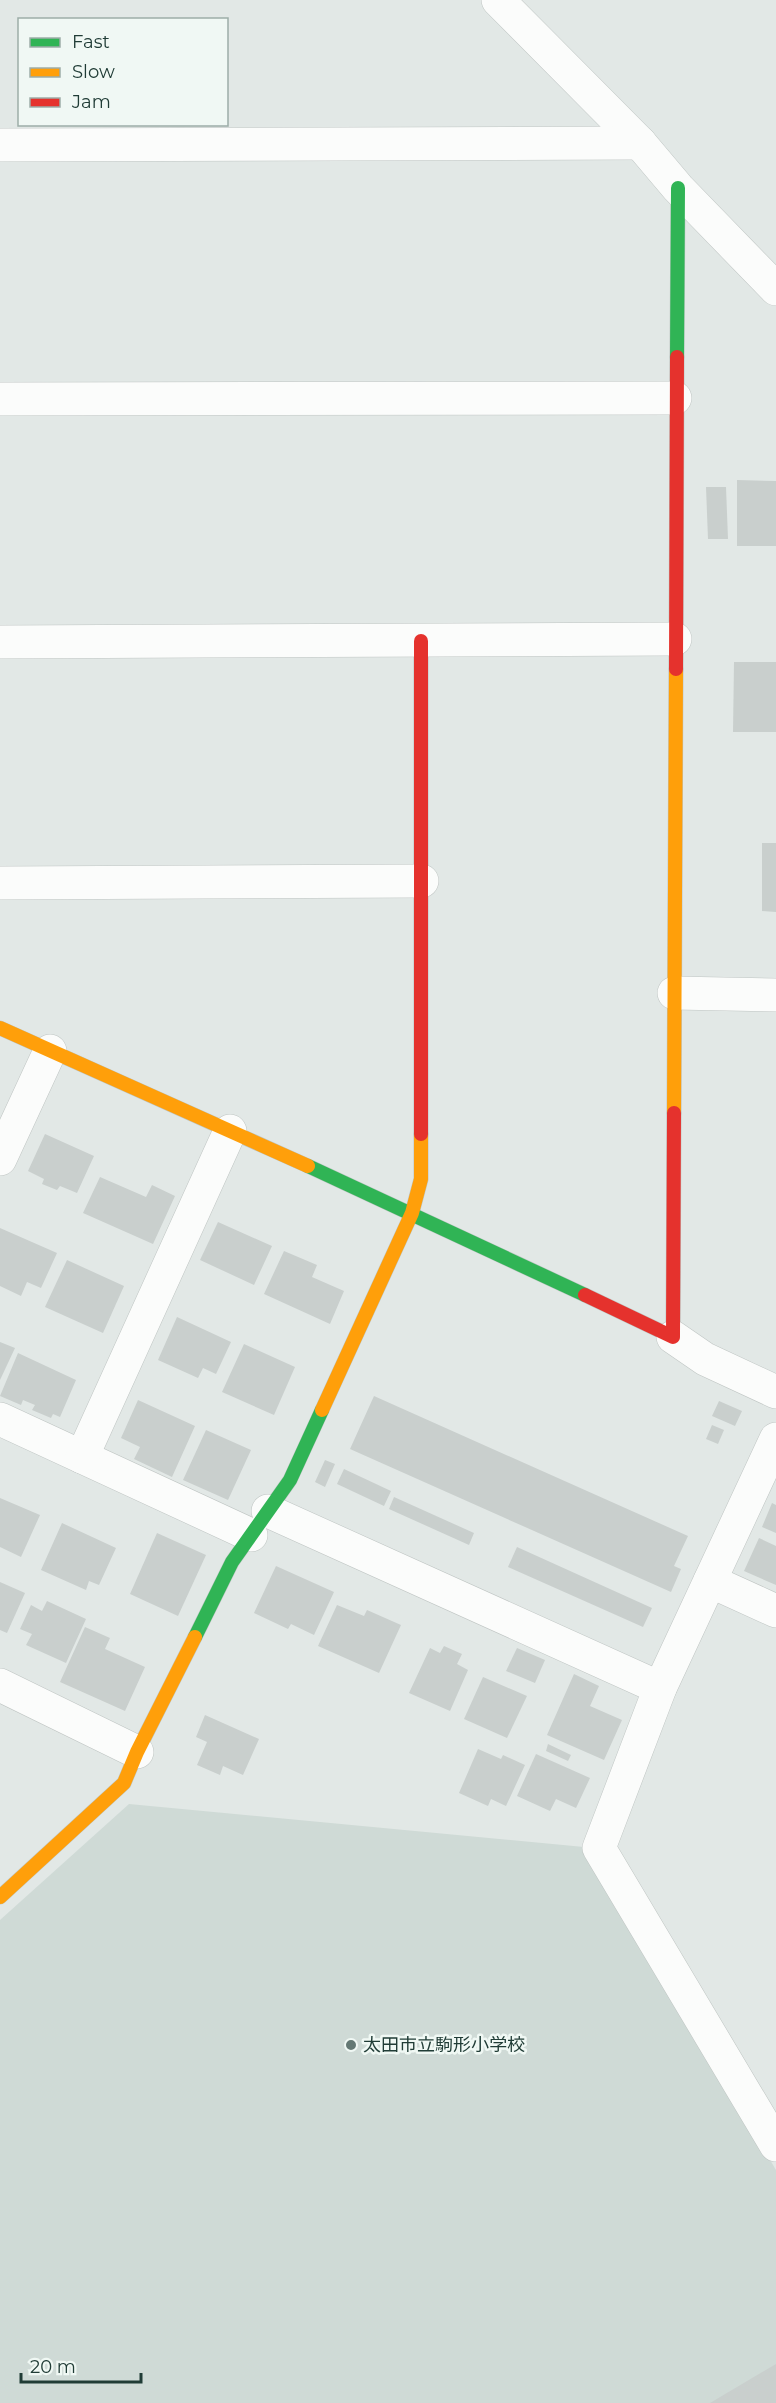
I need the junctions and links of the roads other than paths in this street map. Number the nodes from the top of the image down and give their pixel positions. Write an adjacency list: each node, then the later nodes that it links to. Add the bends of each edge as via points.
1 (498, 0): 2 (street)
2 (640, 143): 3 (street); 4 (street)
3 (0, 145)
4 (678, 188): 5 (street); 6 (street)
5 (776, 289)
6 (675, 398): 7 (street); 8 (street)
7 (0, 399)
8 (675, 639): 9 (street); 13 (street)
9 (420, 641): 10 (street); 11 (street)
10 (0, 642)
11 (422, 881): 12 (street); 19 (street, via 421,1179)
12 (0, 883)
13 (674, 993): 14 (street); 20 (street)
14 (776, 995)
15 (0, 1028): 16 (street)
16 (50, 1051): 17 (street); 18 (street)
17 (230, 1131): 19 (street); 24 (street)
18 (0, 1159)
19 (412, 1213): 20 (street); 25 (street, via 290,1480)
20 (673, 1337): 21 (street, via 705,1359)
21 (776, 1392)
22 (0, 1419): 24 (street)
23 (776, 1439): 26 (street)
24 (82, 1457): 25 (street)
25 (260, 1523): 29 (street); 30 (street, via 232,1562)
26 (710, 1581): 27 (street); 29 (street)
27 (776, 1611)
28 (0, 1685): 30 (street)
29 (660, 1688): 32 (street, via 599,1848)
30 (137, 1752): 31 (street, via 124,1783)
31 (0, 1897)
32 (776, 2145)

